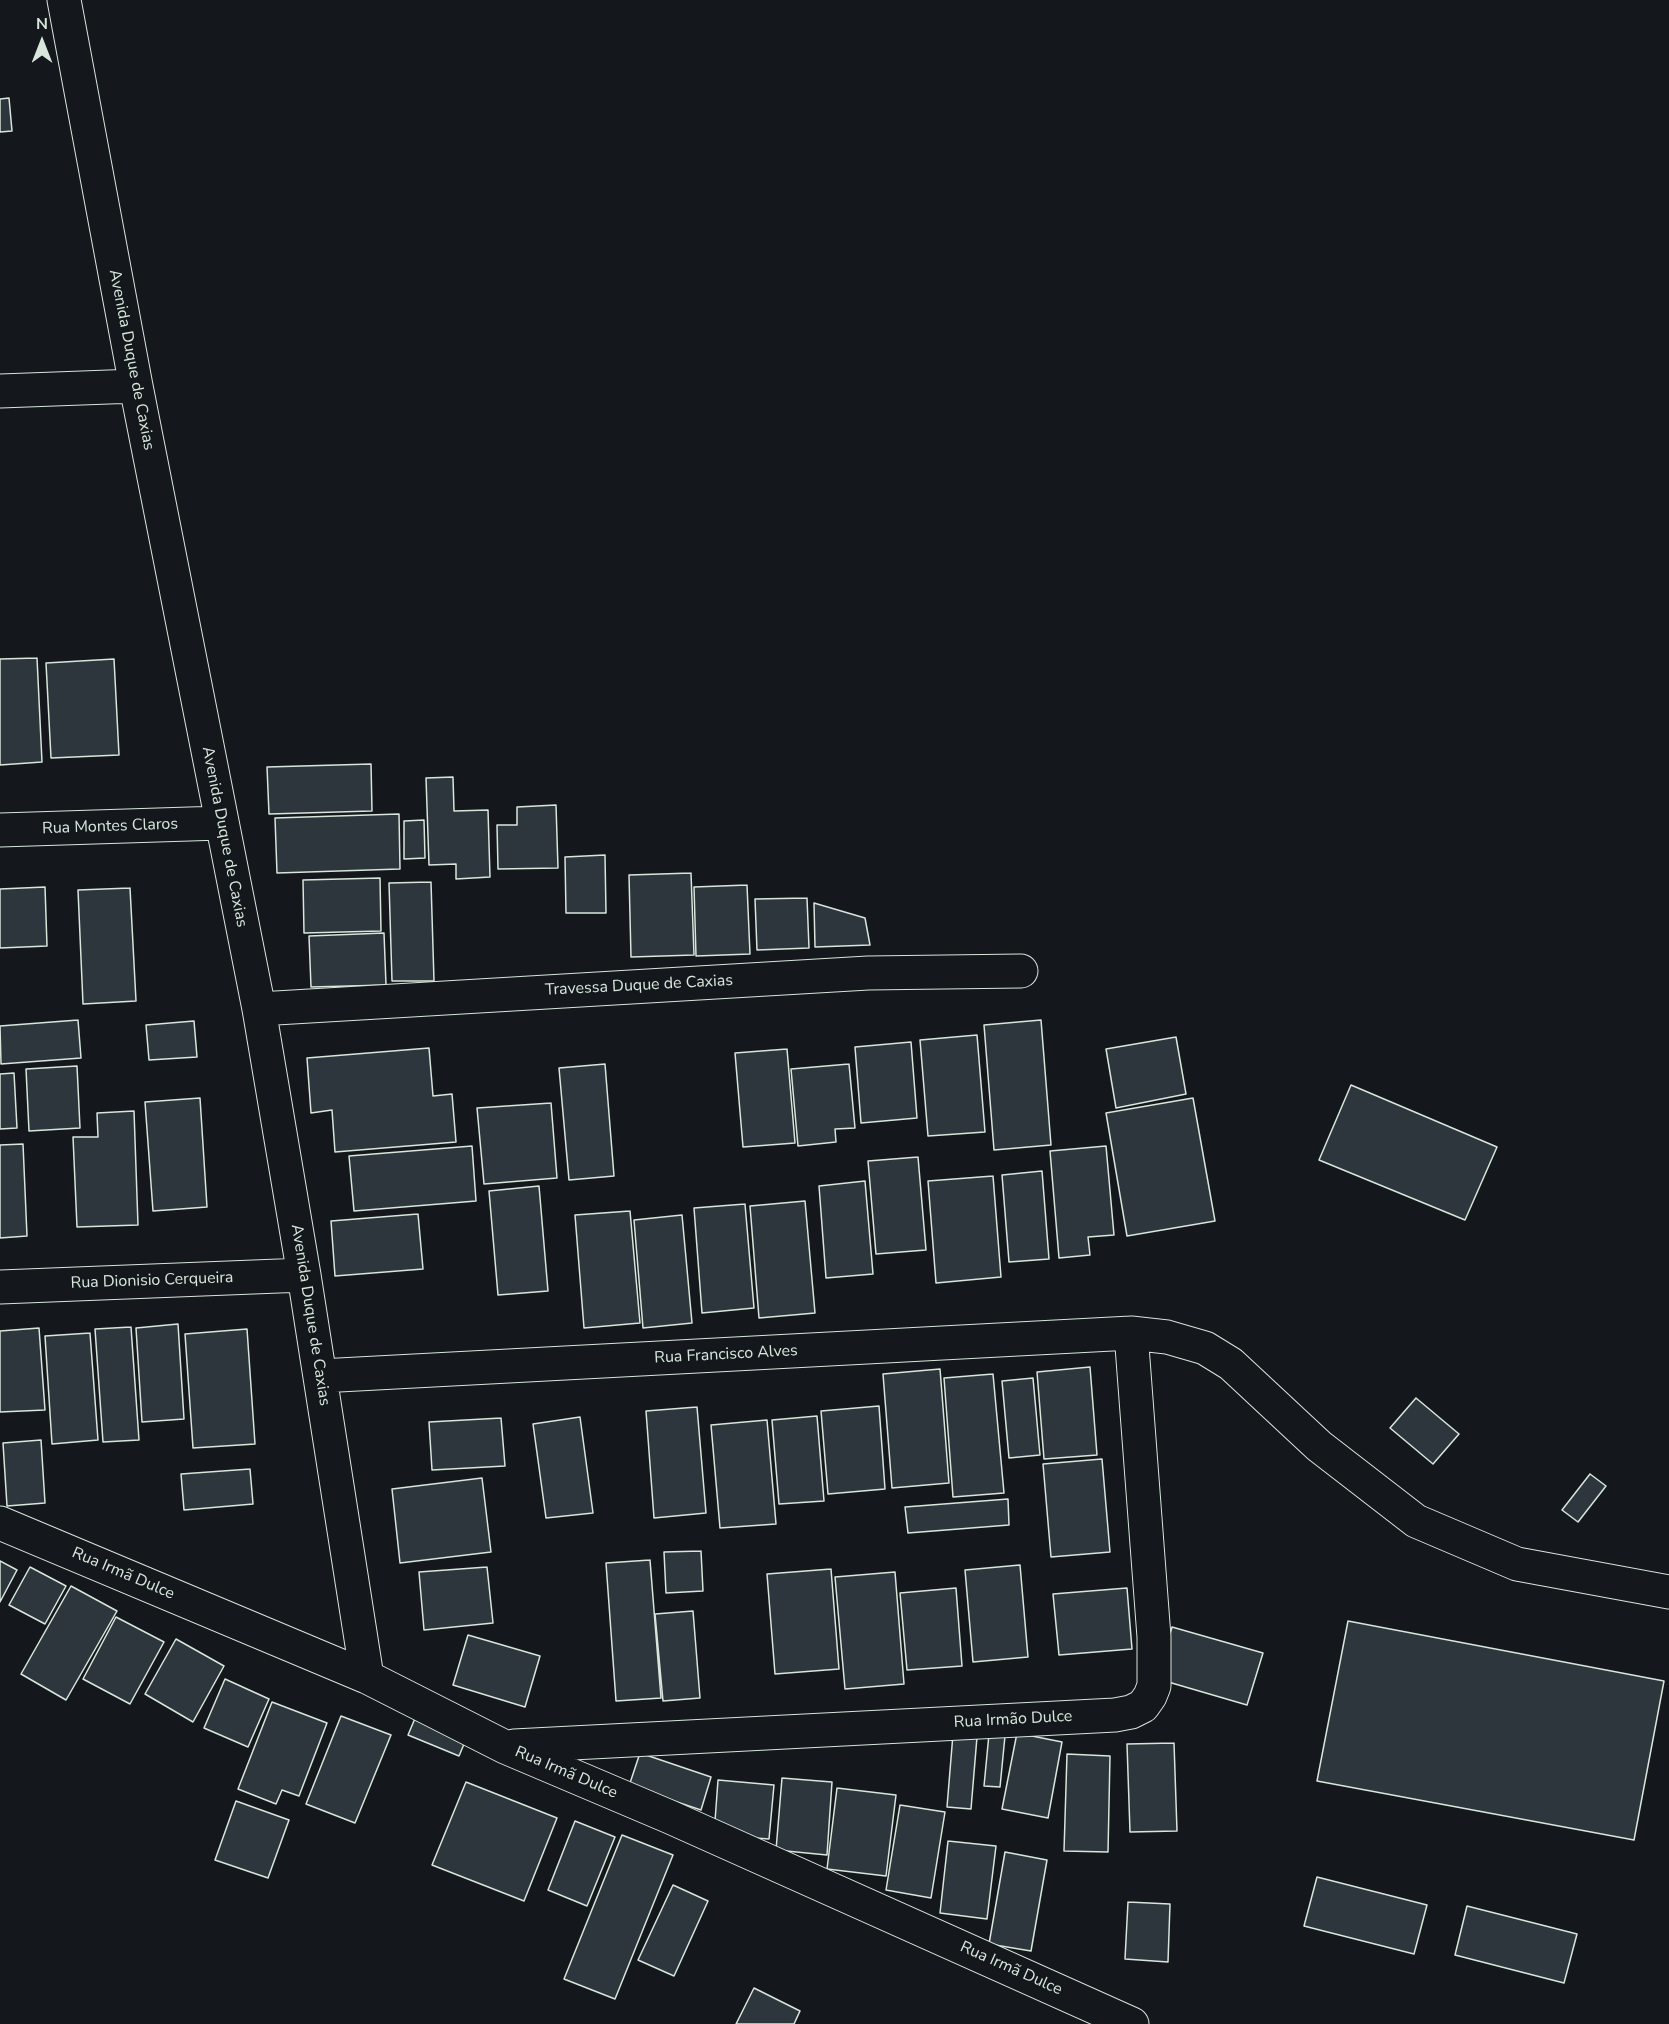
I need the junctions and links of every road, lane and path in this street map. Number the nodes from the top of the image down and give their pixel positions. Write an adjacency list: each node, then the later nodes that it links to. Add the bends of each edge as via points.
1 (64, 0): 2 (street, Avenida Duque de Caxias)
2 (136, 386): 3 (street); 4 (street, Avenida Duque de Caxias)
3 (0, 391)
4 (221, 823): 5 (street, Rua Montes Claros); 7 (street, Avenida Duque de Caxias)
5 (0, 830)
6 (1021, 971): 7 (street, Travessa Duque de Caxias, via 856,974)
7 (259, 1009): 8 (street, Avenida Duque de Caxias)
8 (304, 1275): 9 (street, Rua Dionisio Cerqueira); 11 (street, Avenida Duque de Caxias)
9 (0, 1287)
10 (1131, 1332): 11 (street, Rua Francisco Alves); 13 (street, Rua Francisco Alves, via 1205,1348 1231,1364 1319,1446 1416,1521 1517,1564); 15 (street, Rua Irmão Dulce, via 1154,1637 1154,1686 1143,1706 1115,1715)
11 (320, 1377): 14 (street, Avenida Duque de Caxias)
12 (0, 1523): 14 (street, Rua Irmã Dulce)
13 (1669, 1592)
14 (367, 1677): 15 (street, Rua Irmã Dulce)
15 (505, 1747): 16 (street, Rua Irmã Dulce)
16 (1132, 2024)

